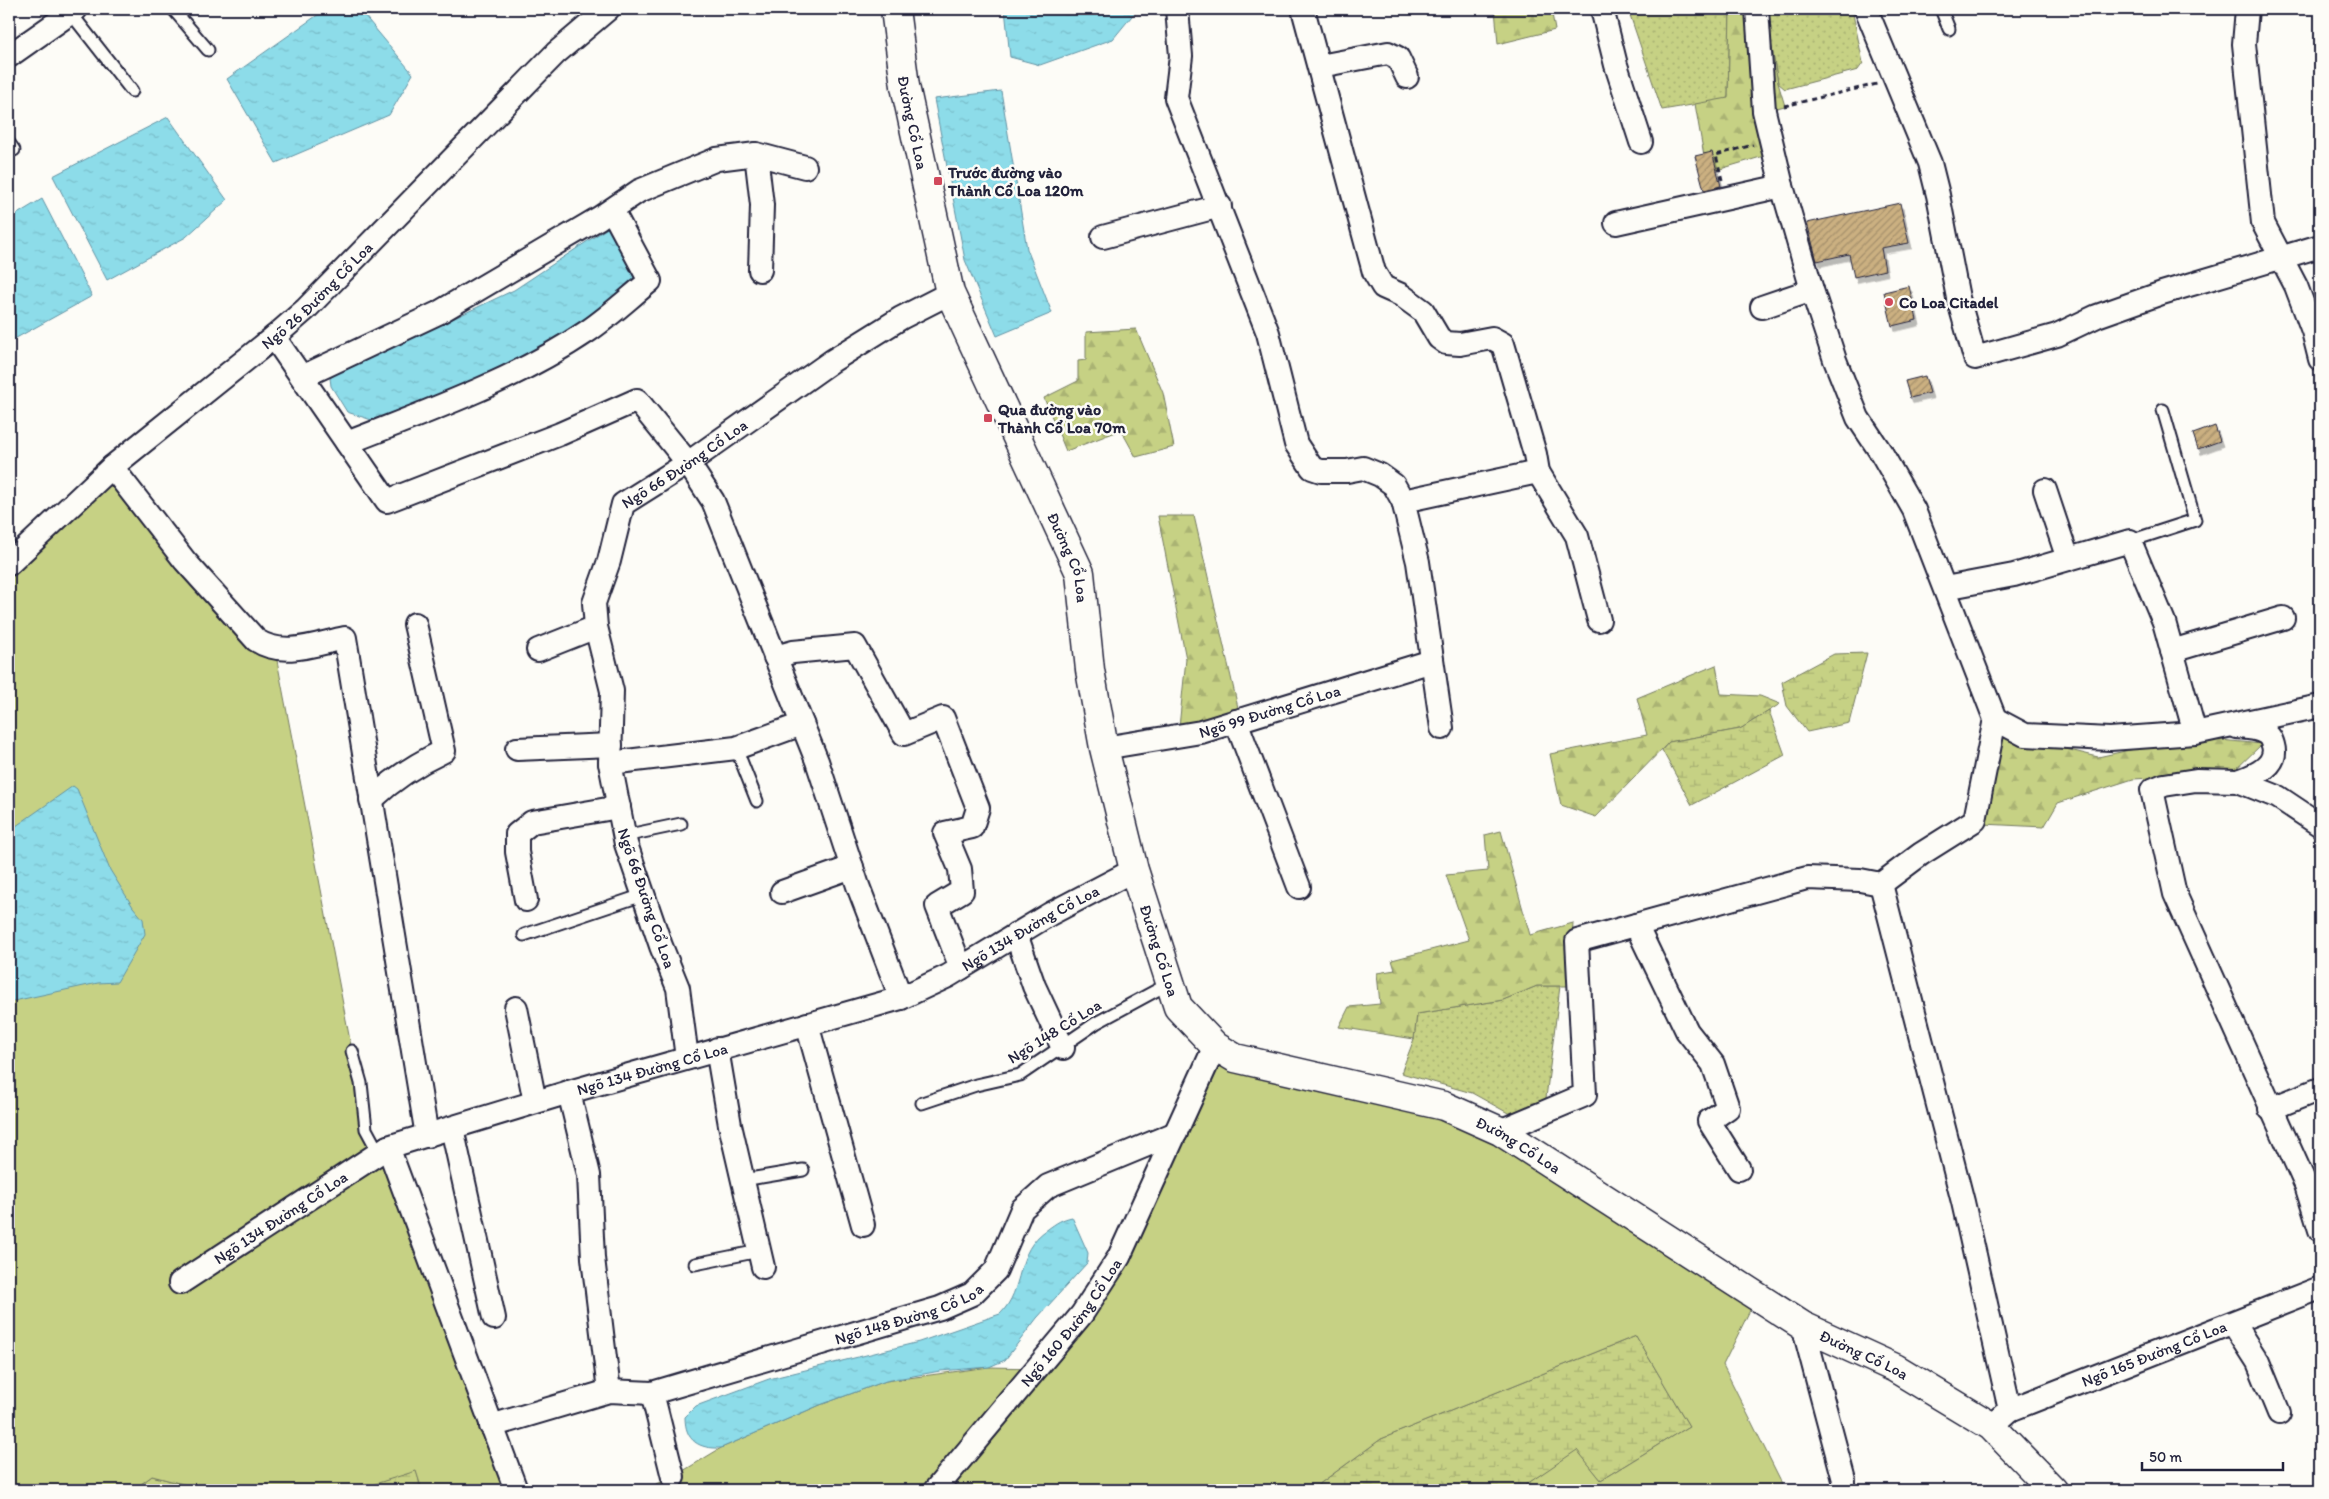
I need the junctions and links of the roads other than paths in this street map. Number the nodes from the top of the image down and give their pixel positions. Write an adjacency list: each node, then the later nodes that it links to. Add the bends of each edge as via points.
1 (173, 9): 13 (lane)
2 (608, 9): 32 (street, Ngõ 26 Đường Cổ Loa, via 556,53 306,309)
3 (895, 9): 30 (street, Đường Cổ Loa, via 905,86)
4 (1177, 9): 22 (street, via 1181,56 1176,98)
5 (1602, 9): 18 (street)
6 (1757, 9): 21 (street, via 1764,111)
7 (1866, 9): 27 (street, via 1930,163 1958,298 1975,358 2057,335 2097,316)
8 (1941, 9): 12 (lane)
9 (2247, 9): 27 (street, via 2244,44 2263,222)
10 (1306, 10): 15 (street)
11 (73, 11): 14 (street); 17 (lane)
12 (1949, 29)
13 (208, 50)
14 (9, 56)
15 (1320, 66): 16 (street, via 1388,53 1398,58); 39 (street, via 1374,272 1383,287 1423,310 1439,338 1446,343 1460,344 1492,338 1501,341)
16 (1407, 76)
17 (132, 91)
18 (1641, 142)
19 (756, 154): 20 (street); 23 (street, via 717,159 639,191); 28 (street, via 762,205)
20 (805, 167)
21 (1782, 186): 24 (street); 29 (street)
22 (1220, 206): 25 (street); 41 (street, via 1268,333 1296,444 1312,468 1347,472 1363,468 1394,485)
23 (612, 210): 34 (street, via 438,313); 36 (street, via 650,281 588,331 530,364 434,410)
24 (1616, 223)
25 (1103, 237)
26 (2320, 246): 27 (street)
27 (2281, 257): 33 (street, via 2296,286)
28 (760, 270)
29 (1812, 290): 31 (street); 45 (street, via 1858,418 1914,510)
30 (950, 293): 37 (street, Ngõ 66 Đường Cổ Loa, via 832,360); 62 (street, Đường Cổ Loa, via 1080,573 1090,670)
31 (1762, 307)
32 (274, 337): 34 (street); 38 (street, Ngõ 26 Đường Cổ Loa)
33 (2320, 355)
34 (302, 377): 36 (street)
35 (2163, 410): 42 (lane, via 2195,520)
36 (347, 443): 37 (street, via 387,501 560,434 637,400)
37 (688, 463): 49 (street, Ngõ 66 Đường Cổ Loa, via 623,504 609,561 596,592); 52 (street, via 714,501)
38 (112, 467): 44 (street, Ngõ 26 Đường Cổ Loa); 66 (street, via 185,561 256,640 266,647 284,650 345,638)
39 (1538, 472): 41 (street); 47 (street, via 1577,536)
40 (2046, 490): 43 (street)
41 (1403, 500): 53 (street, via 1418,562)
42 (2130, 541): 43 (street); 51 (street, via 2164,622)
43 (2068, 559): 45 (street, via 2014,575)
44 (9, 564)
45 (1945, 588): 55 (street)
46 (2283, 618): 51 (street)
47 (1599, 620)
48 (415, 624): 66 (street, via 444,752 393,779)
49 (596, 627): 50 (street); 64 (street, Ngõ 66 Đường Cổ Loa, via 612,691)
50 (538, 650)
51 (2172, 651): 60 (street)
52 (775, 657): 57 (street); 82 (street, via 793,652 855,646 904,734 943,718 978,808 972,827 945,833 960,869 962,891 937,906)
53 (1432, 661): 56 (street, Ngõ 99 Đường Cổ Loa); 59 (street)
54 (2320, 706): 58 (street)
55 (1995, 719): 60 (street, via 2025,736 2110,739); 74 (street, via 1975,820)
56 (1236, 721): 62 (street, Ngõ 99 Đường Cổ Loa, via 1201,732); 75 (street)
57 (802, 724): 61 (street); 72 (street)
58 (2229, 725): 60 (street); 65 (street, via 2261,731 2271,737 2275,751 2269,766)
59 (1442, 728)
60 (2195, 733)
61 (736, 748): 64 (street); 67 (lane)
62 (1104, 748): 73 (street, Đường Cổ Loa)
63 (517, 749): 64 (street)
64 (610, 754): 68 (street, Ngõ 66 Đường Cổ Loa)
65 (2238, 781): 70 (street, via 2278,797); 96 (street, via 2196,780 2164,785 2152,790 2152,798 2175,894)
66 (371, 800): 100 (street)
67 (757, 801)
68 (619, 807): 71 (street, Ngõ 66 Đường Cổ Loa); 78 (street, via 532,822 517,834)
69 (681, 824): 71 (lane)
70 (2320, 825)
71 (624, 836): 77 (street, Ngõ 66 Đường Cổ Loa)
72 (852, 867): 76 (street); 84 (street)
73 (1134, 870): 80 (street, Ngõ 134 Đường Cổ Loa); 83 (street, Đường Cổ Loa)
74 (1881, 884): 79 (street, via 1807,878); 117 (street, via 1963,1202)
75 (1299, 887)
76 (782, 892)
77 (644, 895): 81 (lane); 91 (street, Ngõ 66 Đường Cổ Loa, via 678,988)
78 (526, 900)
79 (1636, 925): 98 (street, via 1577,941 1585,1095); 102 (street, via 1687,1031 1713,1064 1728,1108 1708,1121)
80 (1016, 934): 82 (street, Ngõ 134 Đường Cổ Loa); 88 (street, via 1034,986)
81 (524, 935)
82 (961, 968): 84 (street, Ngõ 134 Đường Cổ Loa)
83 (1170, 983): 87 (street, Đường Cổ Loa, via 1178,1008); 88 (lane, Ngõ 148 Cổ Loa, via 1096,1023)
84 (901, 998): 86 (street, Ngõ 134 Đường Cổ Loa)
85 (516, 1008): 94 (street)
86 (807, 1024): 89 (street, Ngõ 134 Đường Cổ Loa); 105 (street)
87 (1215, 1046): 98 (street, Đường Cổ Loa, via 1235,1058 1444,1106); 99 (street)
88 (1063, 1048): 95 (lane, Ngõ 148 Cổ Loa, via 1020,1075)
89 (717, 1050): 91 (street, Ngõ 134 Đường Cổ Loa); 104 (street)
90 (352, 1051): 101 (lane, via 361,1083 366,1129)
91 (687, 1058): 93 (street, Ngõ 134 Đường Cổ Loa)
92 (2320, 1089): 96 (street)
93 (568, 1092): 94 (street, Ngõ 134 Đường Cổ Loa); 114 (street, via 589,1175 593,1258)
94 (534, 1102): 97 (street, Ngõ 134 Đường Cổ Loa)
95 (922, 1103)
96 (2270, 1110): 106 (street, via 2306,1185)
97 (452, 1128): 100 (street, Ngõ 134 Đường Cổ Loa); 111 (street)
98 (1500, 1131): 113 (street, Đường Cổ Loa)
99 (1176, 1133): 115 (street, Ngõ 148 Đường Cổ Loa, via 1048,1186 1022,1209 996,1270 972,1294 940,1308); 122 (street, Ngõ 160 Đường Cổ Loa, via 1119,1257 1082,1314)
100 (427, 1136): 101 (street, Ngõ 134 Đường Cổ Loa)
101 (383, 1150): 109 (street, Ngõ 134 Đường Cổ Loa); 118 (street)
102 (1739, 1169)
103 (803, 1170): 104 (lane)
104 (743, 1180): 107 (street)
105 (863, 1225)
106 (2320, 1230)
107 (761, 1259): 108 (lane)
108 (695, 1264)
109 (180, 1283)
110 (2320, 1288): 112 (street, Ngõ 165 Đường Cổ Loa)
111 (494, 1318)
112 (2233, 1323): 116 (street, via 2258,1362); 117 (street, Ngõ 165 Đường Cổ Loa)
113 (1803, 1326): 117 (street, Đường Cổ Loa); 120 (street)
114 (609, 1391): 115 (street, Ngõ 148 Đường Cổ Loa); 118 (street, Ngõ 148 Đường Cổ Loa)
115 (652, 1393): 119 (street)
116 (2280, 1414)
117 (2000, 1418): 123 (street, Đường Cổ Loa)
118 (492, 1426): 121 (street)
119 (673, 1477)
120 (1844, 1480)
121 (516, 1490)
122 (935, 1490)
123 (2053, 1490)

